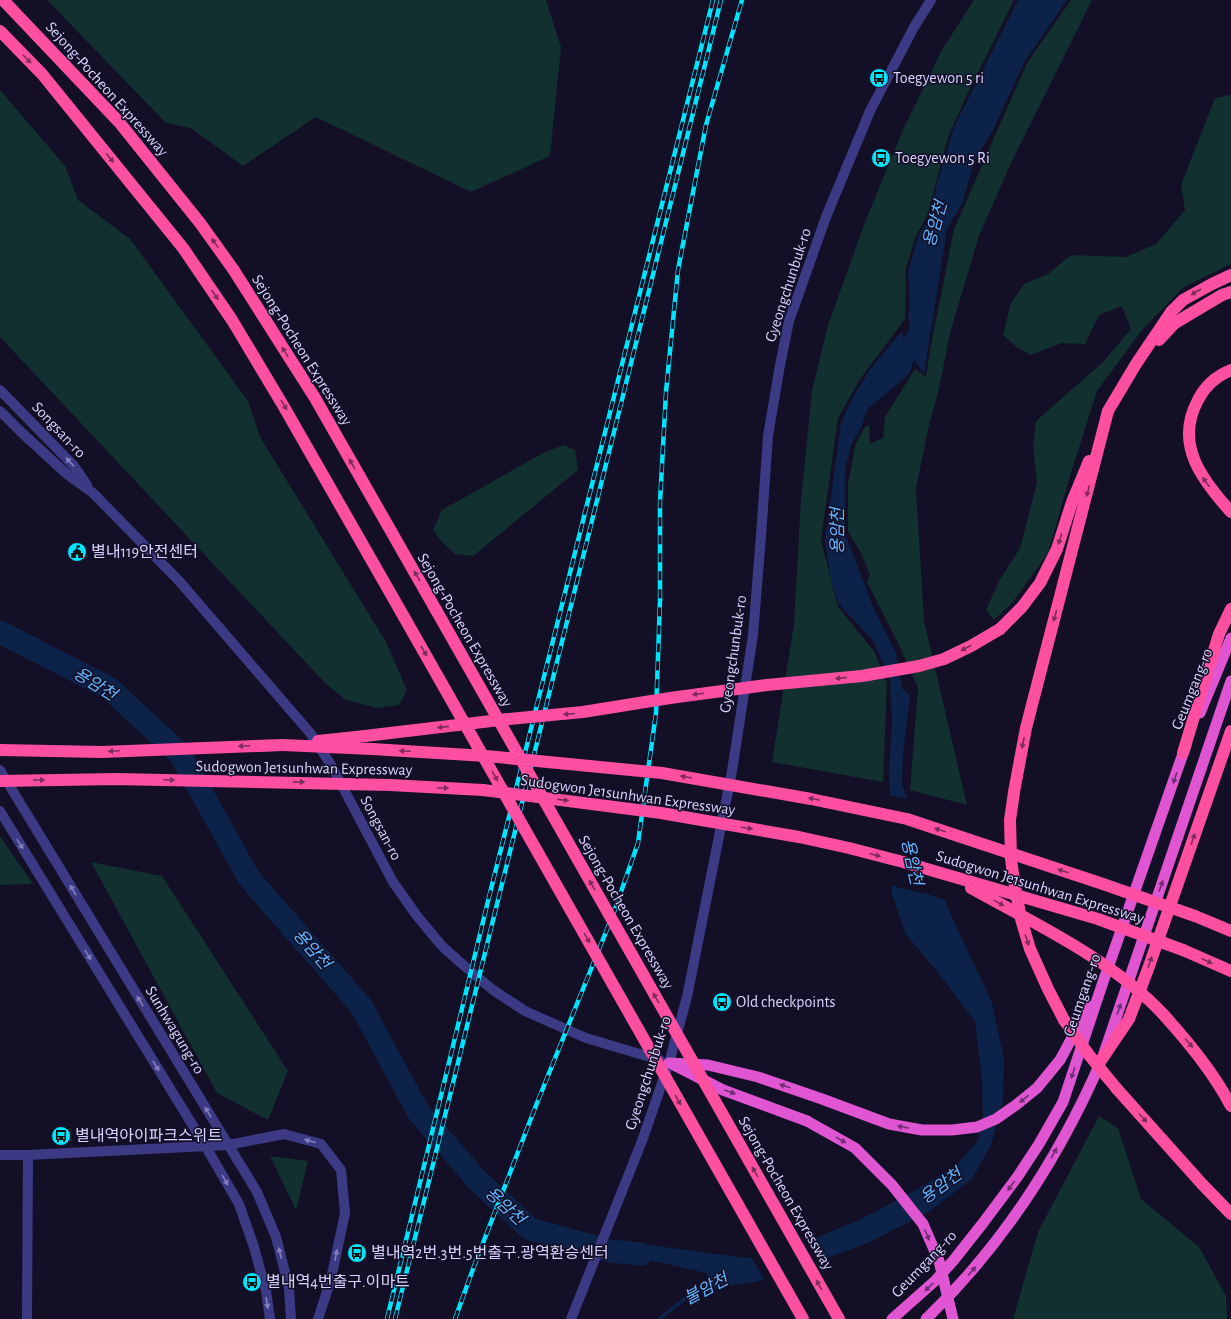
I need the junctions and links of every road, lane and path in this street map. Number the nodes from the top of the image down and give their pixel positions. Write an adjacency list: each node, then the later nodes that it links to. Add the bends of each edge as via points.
1 (3, 0): 45 (highway, Sejong-Pocheon Expressway, one-way to 1, bridge, via 315,398 233,269 200,223 119,122)
2 (931, 0): 32 (street, Gyeongchunbuk-ro, via 870,111 826,217 790,321 768,436 753,635 732,771 689,990)
3 (0, 31): 44 (highway, one-way to 44, bridge, via 42,74 183,248 232,320)
4 (1231, 275): 6 (highway, one-way to 6, via 1183,300 1171,312)
5 (1231, 292): 6 (highway, via 1175,323)
6 (1136, 364): 11 (highway)
7 (1231, 370): 16 (highway, one-way to 7, via 1201,474 1188,440 1188,425 1193,408 1202,392 1214,379)
8 (0, 380): 13 (street)
9 (0, 390): 13 (street, Songsan-ro)
10 (0, 411): 14 (street, Songsan-ro)
11 (1108, 411): 21 (highway, one-way to 21, bridge, via 1072,502 1057,549 1040,583 1022,607 1000,628 944,659 862,676 767,685 583,712); 38 (highway, one-way to 38, bridge, via 1026,728 1010,820 1014,881 1030,949 1064,1020 1117,1089)
12 (0, 414): 14 (street)
13 (32, 423): 15 (street, Songsan-ro, one-way to 13, via 74,466)
14 (21, 432): 15 (street, Songsan-ro, via 68,475)
15 (93, 493): 32 (street, Songsan-ro, via 180,582 311,734 331,765 393,882 442,946 493,990 525,1011 586,1038)
16 (1231, 512)
17 (1231, 609): 23 (highway, via 1219,634)
18 (1231, 638): 23 (highway, Geumgang-ro)
19 (1231, 681): 31 (highway, Geumgang-ro, one-way to 19)
20 (1231, 731): 31 (highway, one-way to 20, via 1129,1019)
21 (283, 745): 22 (highway, Sudogwon Je1sunhwan Expressway, one-way to 22, via 102,752); 28 (highway, Sudogwon Je1sunhwan Expressway, one-way to 21, bridge, via 1100,883 906,819 811,798 662,773 486,756)
22 (0, 750)
23 (1183, 753): 30 (highway, Geumgang-ro, one-way to 30)
24 (0, 770): 34 (street, Sunhwagung-ro, one-way to 24)
25 (0, 781): 27 (highway, Sudogwon Je1sunhwan Expressway, one-way to 27, bridge, via 116,779 390,785 483,790 661,813 800,838 903,862)
26 (0, 811): 35 (street, one-way to 35)
27 (952, 878): 29 (highway, Sudogwon Je1sunhwan Expressway, one-way to 29, bridge, via 1098,919 1183,950); 33 (highway, one-way to 33, bridge, via 1061,938 1105,966 1146,998 1195,1050)
28 (1231, 931)
29 (1231, 971)
30 (1103, 982): 32 (highway, one-way to 32, via 1060,1060 1037,1088 996,1119 977,1127 922,1130 889,1124 758,1077 708,1065); 46 (highway, Geumgang-ro, one-way to 46, via 1063,1102 1039,1144 988,1218 953,1261 936,1280)
31 (1102, 1059): 47 (highway, Geumgang-ro, one-way to 31, via 974,1269 1017,1213 1062,1140)
32 (669, 1063): 43 (street, Gyeongchunbuk-ro, via 642,1141); 48 (highway, one-way to 48, bridge, via 723,1090 807,1121 855,1148 892,1185 923,1224 939,1261)
33 (1231, 1106)
34 (228, 1146): 35 (street); 41 (street, Sunhwagung-ro, one-way to 34, via 289,1288 276,1237 257,1192); 42 (street, one-way to 34, via 331,1278 344,1213 341,1170 321,1144 284,1134)
35 (206, 1147): 37 (street); 40 (street, one-way to 40, via 239,1204 266,1291)
36 (0, 1155): 37 (street)
37 (28, 1155): 39 (street)
38 (1231, 1214)
39 (27, 1319)
40 (270, 1319)
41 (291, 1319)
42 (318, 1319)
43 (571, 1319)
44 (803, 1319)
45 (839, 1319)
46 (892, 1319)
47 (926, 1319)
48 (953, 1319)

